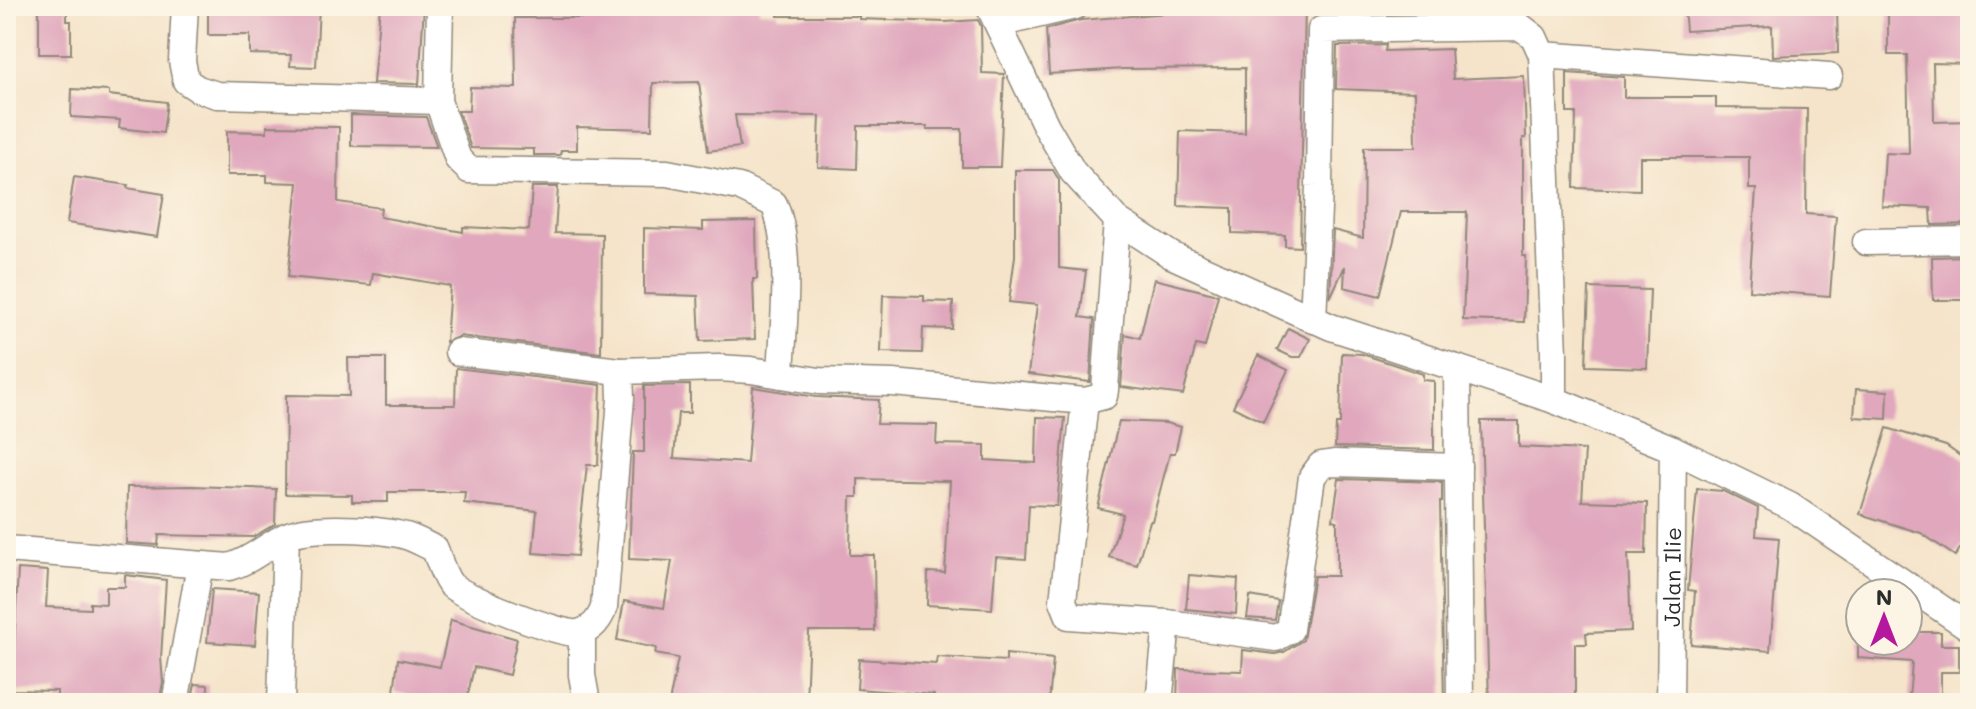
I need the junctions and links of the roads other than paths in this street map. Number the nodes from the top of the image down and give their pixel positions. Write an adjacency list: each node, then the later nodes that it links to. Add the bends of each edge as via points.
1 (185, 6): 8 (street, via 182,61 186,81 198,89 217,95)
2 (440, 6): 8 (street)
3 (1075, 6): 4 (street)
4 (994, 15): 9 (street, via 1073,172)
5 (1321, 18): 6 (street, via 1521,27 1534,37); 12 (street)
6 (1542, 55): 7 (street); 17 (street)
7 (1829, 76)
8 (438, 101): 16 (street, via 458,159 469,170 667,173 739,187 774,204 782,221 784,262)
9 (1117, 220): 12 (street, via 1171,255); 18 (street, via 1104,396)
10 (1970, 240): 11 (street)
11 (1866, 242)
12 (1313, 320): 14 (street)
13 (458, 352): 15 (street)
14 (1457, 368): 17 (street); 20 (street)
15 (620, 371): 16 (street, via 718,368); 26 (street, via 604,608 597,623)
16 (781, 375): 18 (street)
17 (1554, 400): 19 (street)
18 (1085, 401): 24 (street, via 1063,601 1069,616)
19 (1673, 449): 25 (street, via 1790,506); 32 (street, Jalan Ilie)
20 (1458, 467): 24 (street, via 1321,465 1312,477 1290,630 1276,638); 31 (street)
21 (286, 536): 23 (street, via 242,563); 26 (street, via 303,529 407,536 435,549 451,585 509,613 568,634); 28 (street)
22 (6, 549): 23 (street)
23 (200, 565): 27 (street)
24 (1167, 623): 30 (street)
25 (1970, 628)
26 (582, 632): 29 (street)
27 (175, 703)
28 (281, 703)
29 (587, 703)
30 (1159, 703)
31 (1460, 703)
32 (1670, 703)

